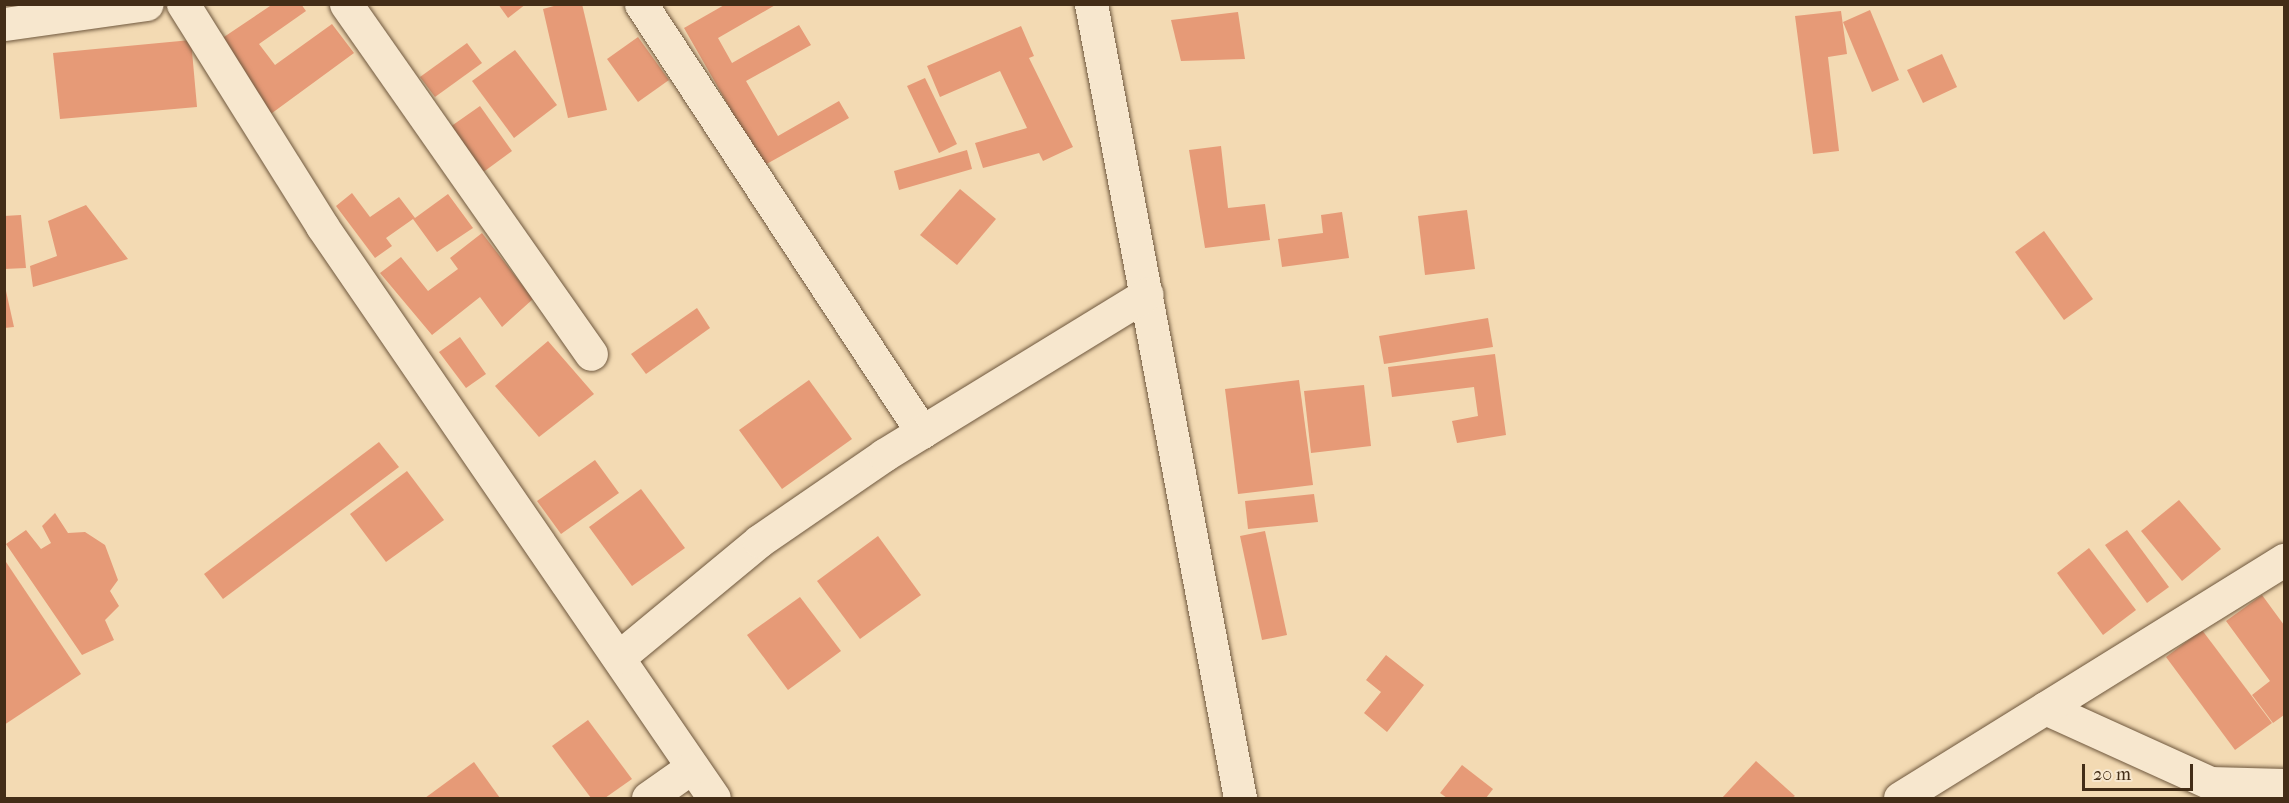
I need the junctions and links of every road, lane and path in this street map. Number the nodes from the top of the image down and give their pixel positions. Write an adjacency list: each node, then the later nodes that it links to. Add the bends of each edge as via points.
1 (147, 4): 6 (street)
2 (183, 4): 11 (street, via 322,226)
3 (346, 4): 8 (street)
4 (641, 4): 9 (street)
5 (1091, 4): 7 (street)
6 (4, 24)
7 (1147, 294): 9 (street); 18 (street)
8 (591, 354)
9 (922, 432): 11 (street, via 759,541)
10 (2284, 560): 12 (street)
11 (619, 657): 13 (street)
12 (2045, 708): 15 (street); 19 (street)
13 (692, 767): 16 (street); 17 (street)
14 (2284, 785): 15 (street)
15 (2199, 790)
16 (648, 798)
17 (714, 798)
18 (1240, 798)
19 (1900, 798)

